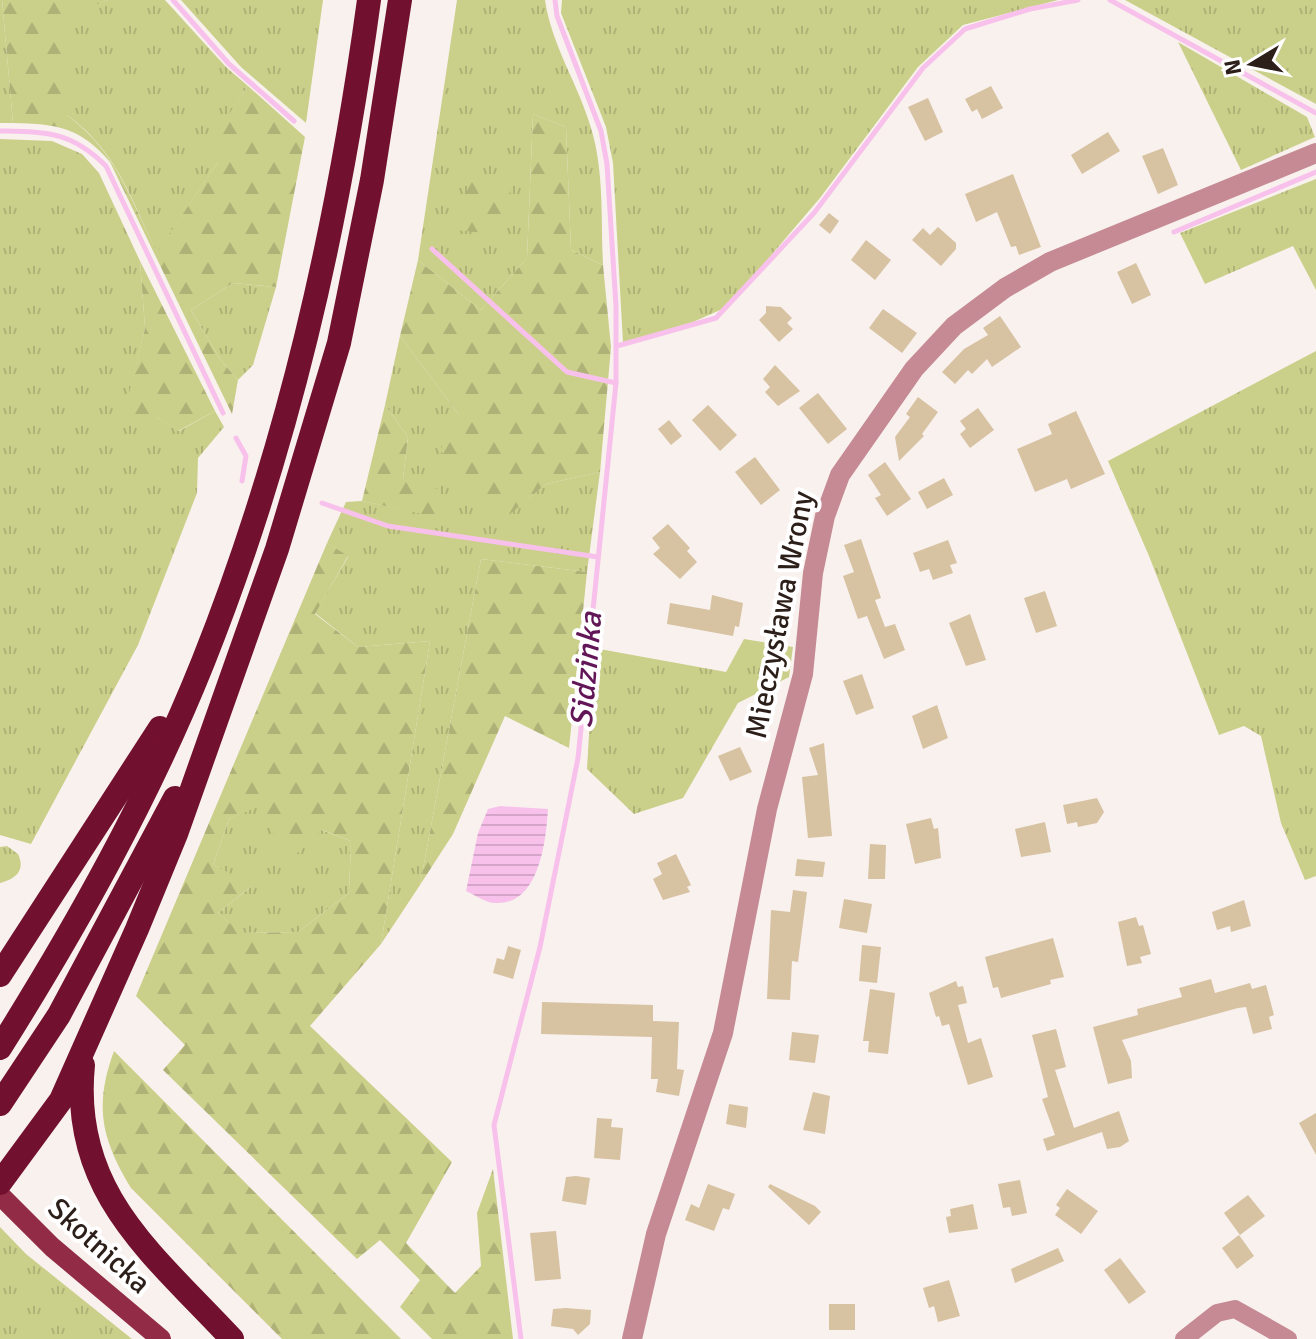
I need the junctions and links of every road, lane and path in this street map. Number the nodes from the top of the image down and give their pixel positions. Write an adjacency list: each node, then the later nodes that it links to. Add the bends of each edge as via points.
1 (369, 0): 5 (highway, via 336,207 300,367 265,489)
2 (400, 0): 4 (highway, via 339,343 309,451)
3 (1316, 153): 14 (street, Mieczysława Wrony, via 1050,262 1005,288 954,326 914,369 840,475 822,530 803,674 767,809 723,1033 656,1234)
4 (238, 657): 7 (highway, via 176,834); 9 (highway, via 137,875 59,1015)
5 (202, 663): 6 (highway); 8 (highway, via 109,863)
6 (0, 975)
7 (85, 1047): 10 (highway, via 55,1109); 13 (highway, via 80,1107 96,1175 139,1238)
8 (0, 1048)
9 (0, 1104)
10 (0, 1183)
11 (0, 1195): 12 (main road, Skotnicka)
12 (161, 1339)
13 (232, 1339)
14 (632, 1339)
15 (1184, 1339): 16 (street, via 1217,1313 1235,1309)
16 (1288, 1339)

